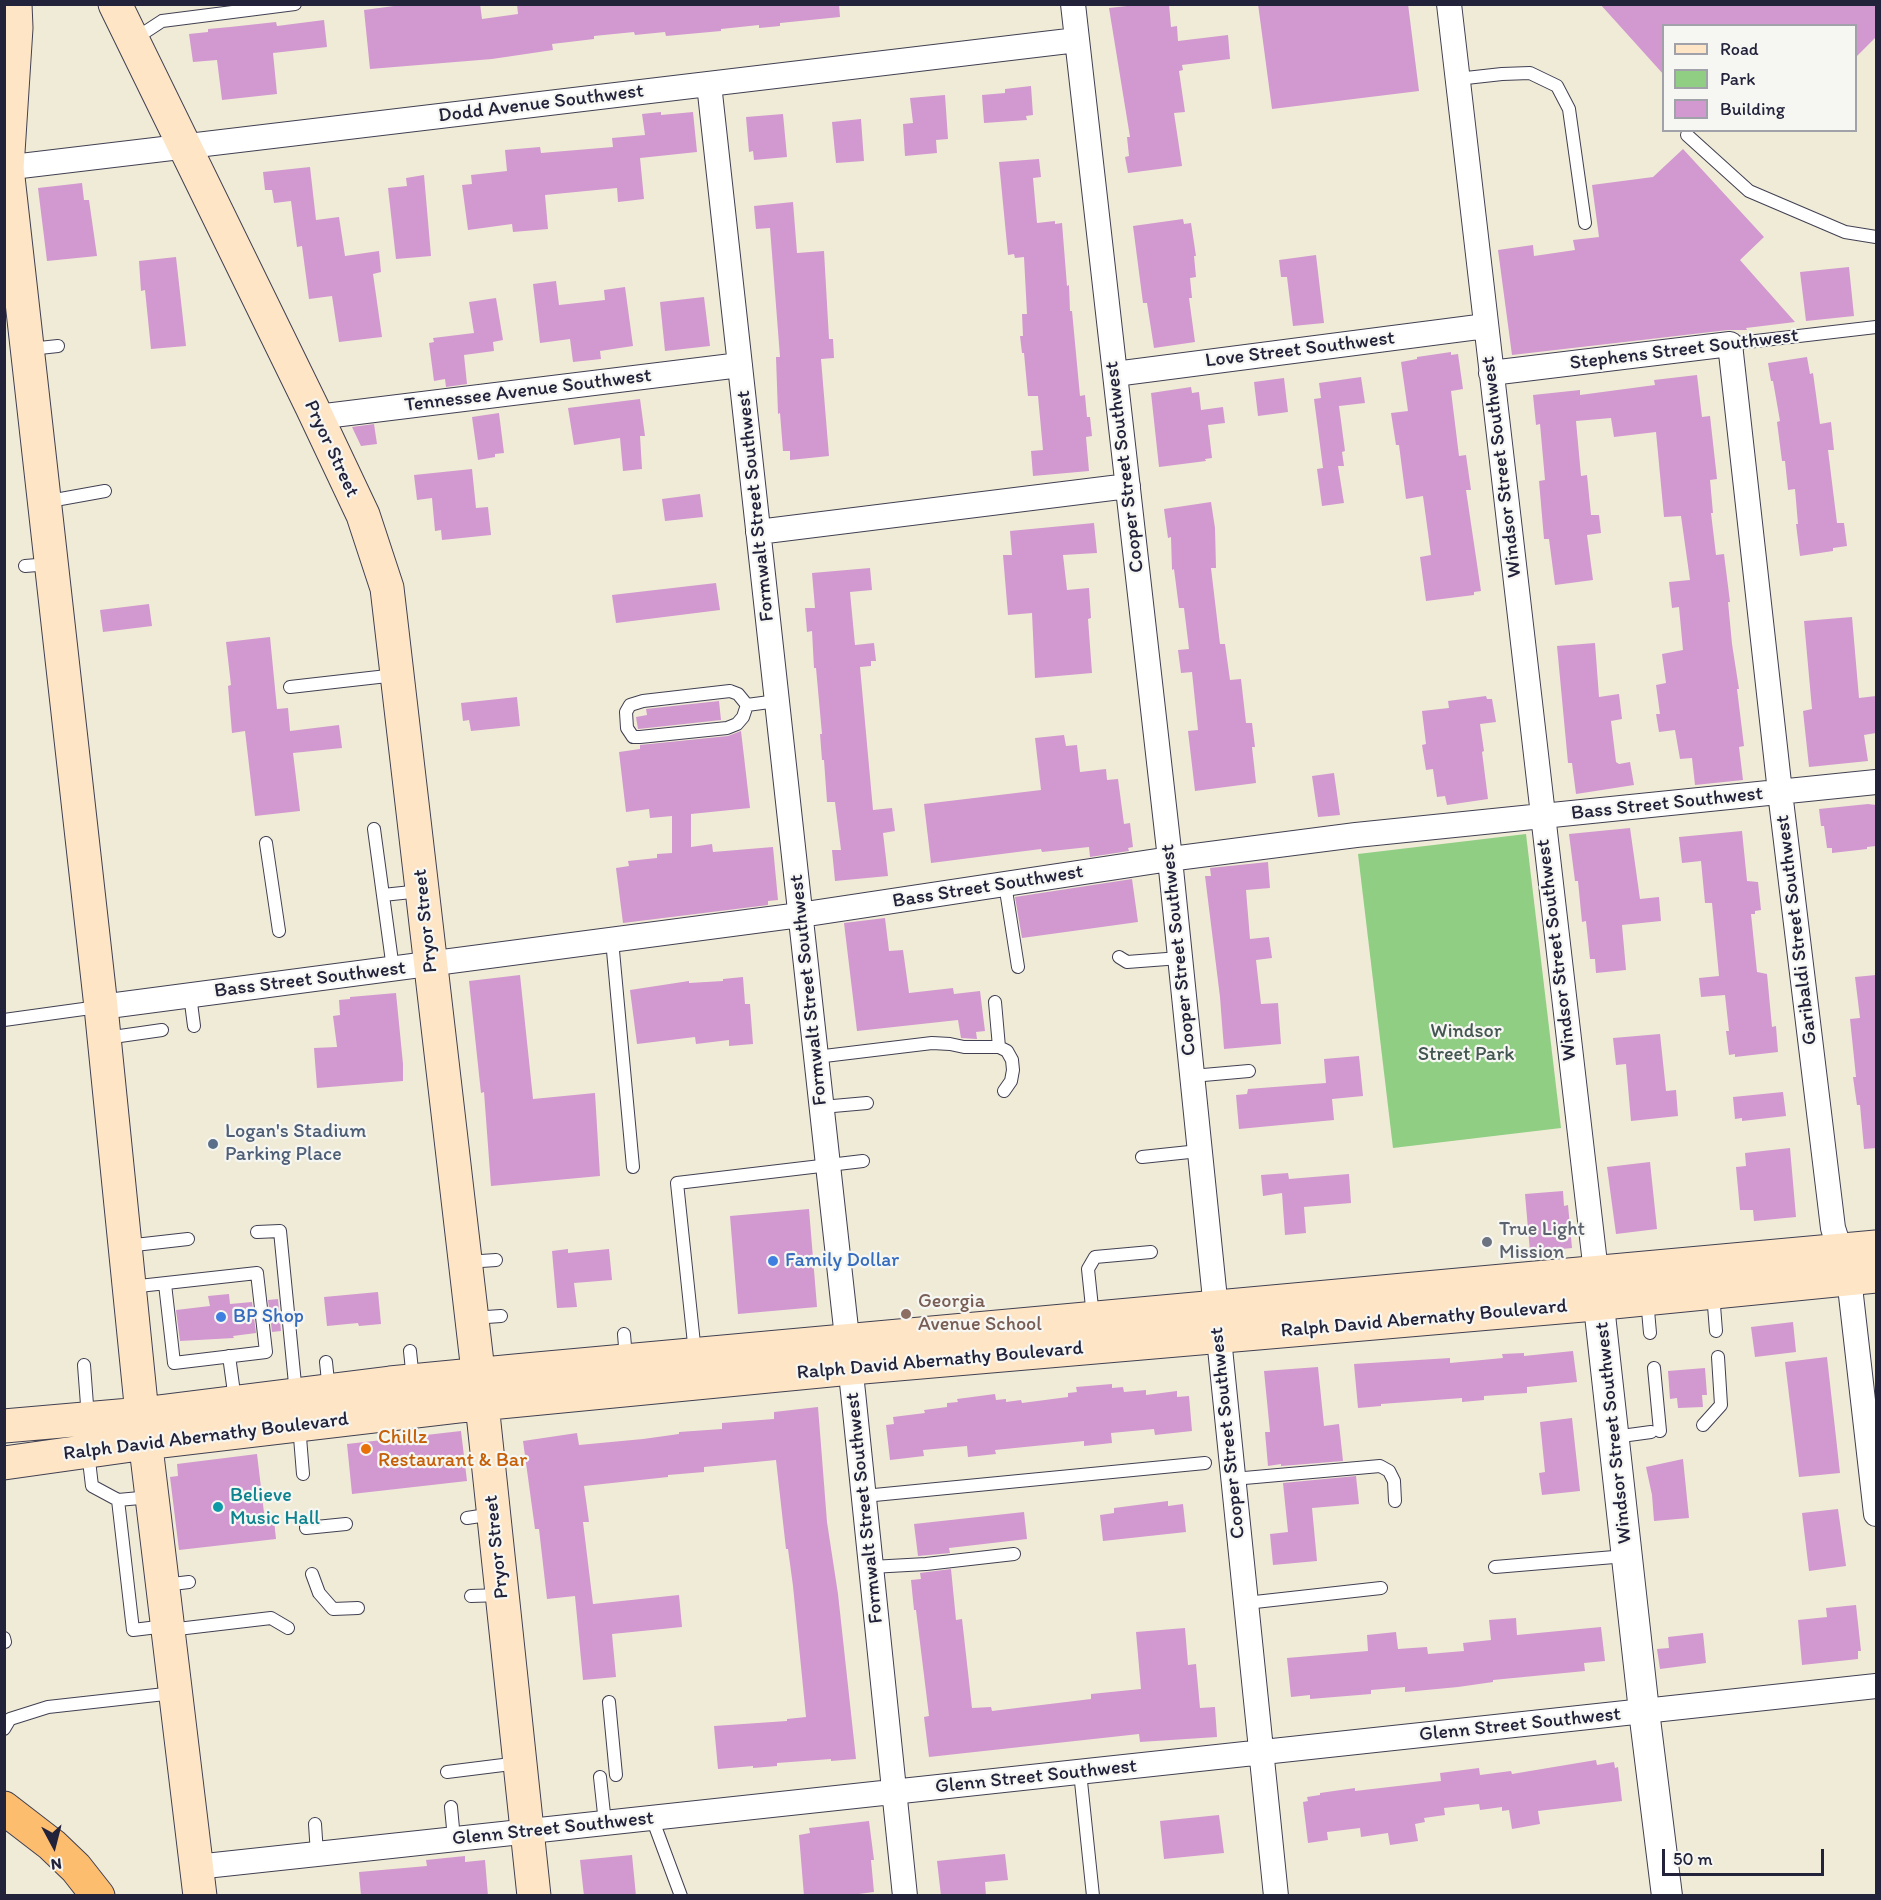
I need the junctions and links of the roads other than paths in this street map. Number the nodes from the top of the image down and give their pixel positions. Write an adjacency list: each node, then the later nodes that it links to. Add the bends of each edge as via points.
1 (15, 4): 12 (main road)
2 (115, 4): 7 (main road, Pryor Street)
3 (296, 4): 7 (lane, via 162,21)
4 (1073, 4): 6 (street, Cooper Street Southwest)
5 (1449, 4): 8 (street, Windsor Street Southwest)
6 (1077, 40): 9 (street, Dodd Avenue Southwest); 22 (street, Cooper Street Southwest)
7 (132, 41): 11 (main road, Pryor Street)
8 (1457, 79): 13 (lane, via 1530,74 1557,86 1569,109); 15 (street, Windsor Street Southwest)
9 (709, 84): 11 (street, Dodd Avenue Southwest); 20 (street, Formwalt Street Southwest)
10 (1687, 135): 14 (lane, via 1749,191 1845,232)
11 (184, 147): 12 (street, Dodd Avenue Southwest); 23 (main road, Pryor Street)
12 (6, 168): 19 (main road)
13 (1584, 223)
14 (1876, 237)
15 (1486, 326): 21 (street, Windsor Street Southwest); 22 (street, Love Street Southwest)
16 (1876, 327): 17 (lane, Stephens Street Southwest)
17 (1730, 344): 21 (street, Stephens Street Southwest); 33 (street, Garibaldi Street Southwest)
18 (58, 346): 19 (lane)
19 (26, 350): 26 (main road)
20 (740, 365): 23 (street, Tennessee Avenue Southwest); 27 (street, Formwalt Street Southwest)
21 (1491, 373): 34 (street, Windsor Street Southwest)
22 (1115, 374): 24 (street, Cooper Street Southwest)
23 (317, 417): 28 (main road, Pryor Street, via 363,515 387,588)
24 (1128, 486): 27 (street); 37 (street, Cooper Street Southwest)
25 (105, 491): 26 (lane)
26 (43, 502): 52 (main road, via 38,565)
27 (758, 532): 30 (street, Formwalt Street Southwest)
28 (398, 674): 29 (lane); 39 (main road, Pryor Street)
29 (290, 687)
30 (777, 701): 31 (lane); 41 (street, Formwalt Street Southwest)
31 (747, 705): 31 (lane, via 730,691 643,701 630,705 626,712 627,728 633,737 727,728 737,724)
32 (1876, 782): 33 (street, Bass Street Southwest)
33 (1780, 792): 34 (street, Bass Street Southwest); 72 (street, Garibaldi Street Southwest, via 1832,1216)
34 (1542, 818): 37 (street, Bass Street Southwest); 75 (street, Windsor Street Southwest)
35 (374, 829): 40 (lane)
36 (266, 843): 42 (lane)
37 (1170, 859): 38 (street, Bass Street Southwest); 45 (street, Cooper Street Southwest)
38 (1005, 884): 41 (street, Bass Street Southwest); 47 (lane)
39 (423, 891): 40 (lane); 46 (main road, Pryor Street)
40 (383, 895): 48 (lane)
41 (800, 915): 43 (street, Bass Street Southwest); 56 (street, Formwalt Street Southwest)
42 (279, 931)
43 (612, 940): 46 (street, Bass Street Southwest); 66 (lane)
44 (1119, 957): 45 (lane, via 1127,962)
45 (1180, 958): 58 (street, Cooper Street Southwest)
46 (431, 964): 48 (street, Bass Street Southwest); 88 (main road, Pryor Street, via 480,1261 486,1317)
47 (1018, 967)
48 (393, 969): 49 (street, Bass Street Southwest)
49 (190, 995): 52 (street, Bass Street Southwest); 53 (lane)
50 (995, 1002): 55 (lane)
51 (4, 1020): 52 (lane)
52 (102, 1022): 54 (lane); 69 (main road)
53 (194, 1026)
54 (162, 1030)
55 (999, 1047): 56 (lane, via 932,1043); 59 (lane, via 1012,1060 1011,1081)
56 (816, 1057): 61 (street, Formwalt Street Southwest)
57 (1249, 1071): 58 (lane)
58 (1192, 1076): 62 (street, Cooper Street Southwest)
59 (1004, 1091)
60 (867, 1103): 61 (lane)
61 (822, 1107): 65 (street, Formwalt Street Southwest)
62 (1199, 1151): 63 (lane); 79 (street, Cooper Street Southwest)
63 (1142, 1157)
64 (863, 1161): 65 (lane)
65 (828, 1165): 82 (lane, via 677,1183); 83 (street, Formwalt Street Southwest)
66 (633, 1167)
67 (257, 1232): 90 (lane, via 280,1231)
68 (188, 1239): 69 (lane)
69 (125, 1246): 74 (main road)
70 (1876, 1247): 72 (main road, Ralph David Abernathy Boulevard)
71 (1152, 1252): 78 (lane, via 1095,1257 1088,1269)
72 (1855, 1268): 75 (main road, Ralph David Abernathy Boulevard); 76 (main road, Ralph David Abernathy Boulevard); 105 (street, Garibaldi Street Southwest)
73 (165, 1284): 74 (lane); 84 (lane, via 174,1363); 84 (lane, via 257,1273 266,1352)
74 (129, 1287): 94 (main road)
75 (1598, 1288): 77 (main road, Ralph David Abernathy Boulevard); 79 (main road, Ralph David Abernathy Boulevard); 95 (street, Windsor Street Southwest)
76 (1712, 1292): 77 (main road, Ralph David Abernathy Boulevard); 80 (lane)
77 (1647, 1299): 81 (lane)
78 (1093, 1317): 79 (main road, Ralph David Abernathy Boulevard); 83 (main road, Ralph David Abernathy Boulevard)
79 (1217, 1321): 83 (main road, Ralph David Abernathy Boulevard); 100 (street, Cooper Street Southwest)
80 (1716, 1331)
81 (1650, 1333)
82 (695, 1354): 83 (main road, Ralph David Abernathy Boulevard); 88 (main road, Ralph David Abernathy Boulevard, via 625,1347)
83 (849, 1354): 88 (main road, Ralph David Abernathy Boulevard); 101 (street, Formwalt Street Southwest)
84 (229, 1356): 89 (lane)
85 (1718, 1357): 92 (lane, via 1721,1405)
86 (84, 1365): 91 (lane)
87 (1654, 1368): 95 (lane, via 1656,1431)
88 (479, 1389): 90 (main road, Ralph David Abernathy Boulevard); 90 (main road, Ralph David Abernathy Boulevard, via 412,1366 327,1377); 124 (main road, Pryor Street, via 487,1596)
89 (235, 1402): 90 (main road, Ralph David Abernathy Boulevard); 94 (main road, Ralph David Abernathy Boulevard)
90 (298, 1410): 94 (main road, Ralph David Abernathy Boulevard); 99 (lane)
91 (88, 1418): 93 (main road, Ralph David Abernathy Boulevard); 94 (main road, Ralph David Abernathy Boulevard)
92 (1703, 1425)
93 (4, 1426)
94 (144, 1428): 96 (main road, Ralph David Abernathy Boulevard); 102 (main road)
95 (1614, 1437): 109 (street, Windsor Street Southwest)
96 (88, 1451): 97 (main road, Ralph David Abernathy Boulevard); 103 (lane, via 92,1486)
97 (4, 1463)
98 (1205, 1463): 101 (lane)
99 (303, 1474)
100 (1233, 1479): 104 (lane, via 1380,1466 1389,1471 1394,1481); 114 (street, Cooper Street Southwest)
101 (864, 1496): 110 (street, Formwalt Street Southwest)
102 (152, 1497): 103 (lane); 116 (main road, via 176,1583)
103 (118, 1500): 116 (lane, via 133,1630)
104 (1395, 1501)
105 (1876, 1514)
106 (346, 1524): 107 (lane)
107 (306, 1528)
108 (1014, 1554): 110 (lane)
109 (1627, 1556): 111 (lane); 121 (street, Windsor Street Southwest)
110 (871, 1567): 129 (street, Formwalt Street Southwest)
111 (1495, 1567)
112 (312, 1574): 115 (lane, via 319,1593 333,1609)
113 (1381, 1588): 114 (lane)
114 (1246, 1603): 123 (street, Cooper Street Southwest)
115 (358, 1608)
116 (168, 1628): 117 (lane, via 271,1618); 119 (main road)
117 (288, 1628)
118 (1876, 1686): 121 (street, Glenn Street Southwest)
119 (176, 1693): 122 (lane, via 48,1707 10,1719); 138 (main road)
120 (609, 1702): 127 (lane)
121 (1644, 1711): 123 (street, Glenn Street Southwest); 145 (street, Windsor Street Southwest)
122 (4, 1729)
123 (1261, 1753): 126 (street, Glenn Street Southwest); 144 (street, Cooper Street Southwest)
124 (520, 1763): 125 (lane); 135 (main road, Pryor Street)
125 (447, 1772)
126 (1080, 1772): 129 (street, Glenn Street Southwest); 143 (lane)
127 (616, 1775)
128 (600, 1777): 133 (lane)
129 (895, 1792): 132 (street, Glenn Street Southwest); 142 (street, Formwalt Street Southwest)
130 (451, 1807): 136 (lane)
131 (17, 1817): 139 (highway, via 76,1868)
132 (652, 1818): 133 (street, Glenn Street Southwest); 141 (lane)
133 (605, 1823): 135 (street, Glenn Street Southwest)
134 (315, 1824): 137 (lane)
135 (527, 1831): 136 (street, Glenn Street Southwest); 140 (main road, Pryor Street)
136 (454, 1839): 137 (street, Glenn Street Southwest)
137 (317, 1854): 138 (street, Glenn Street Southwest)
138 (198, 1881)
139 (98, 1896)
140 (534, 1896)
141 (681, 1896)
142 (905, 1896)
143 (1093, 1896)
144 (1276, 1896)
145 (1667, 1896)

